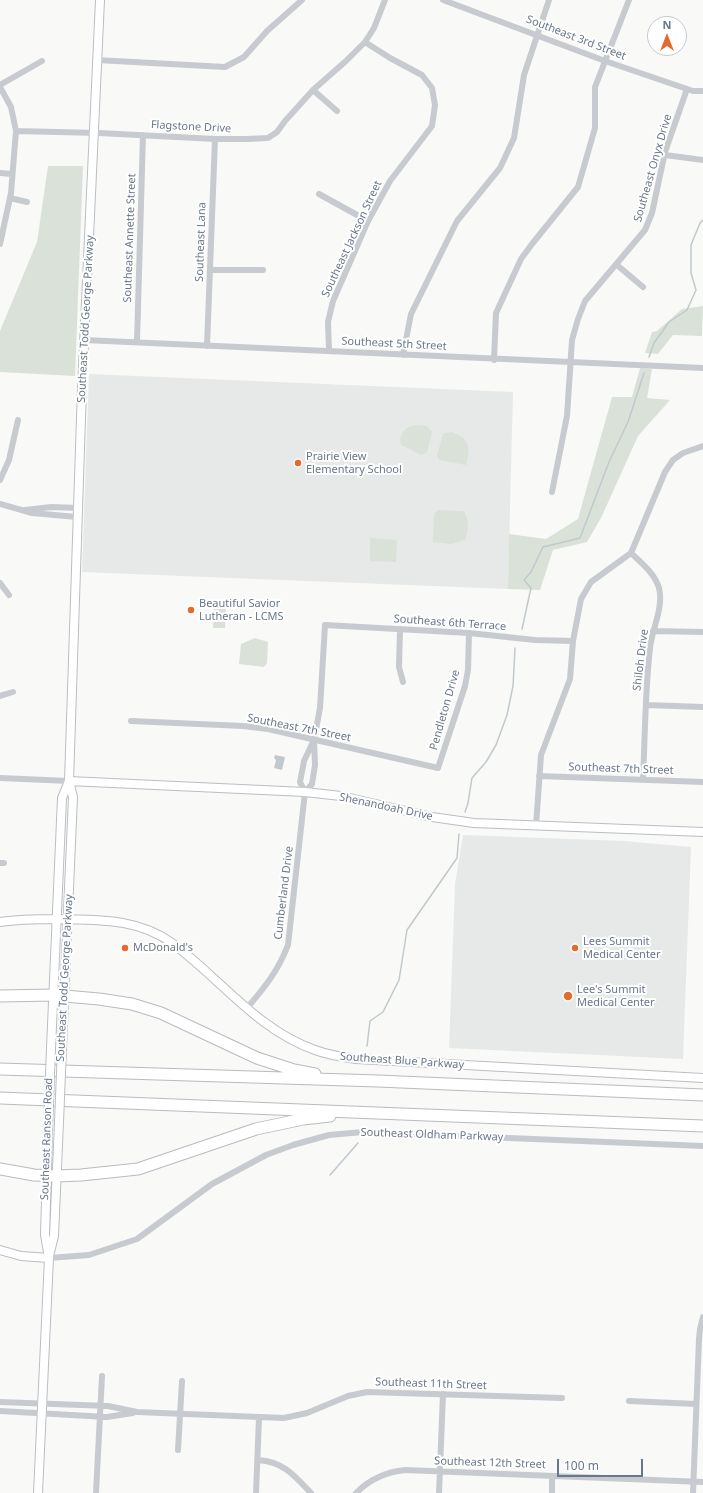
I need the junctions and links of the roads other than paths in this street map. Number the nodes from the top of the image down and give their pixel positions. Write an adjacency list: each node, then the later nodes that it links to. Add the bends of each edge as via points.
1 (100, 0): 11 (main road, Southeast Todd George Parkway)
2 (302, 0): 11 (street, via 267,31 244,57 225,67)
3 (385, 0): 10 (street, via 374,28)
4 (443, 0): 8 (street, Southeast 3rd Street)
5 (467, 0): 8 (street)
6 (549, 0): 9 (street)
7 (629, 0): 13 (street)
8 (464, 8): 9 (street, Southeast 3rd Street)
9 (537, 34): 13 (street, Southeast 3rd Street); 40 (street, via 524,75 514,138 500,168 457,222 410,314)
10 (365, 42): 16 (street); 30 (street, Southeast Jackson Street, via 422,75 432,88 435,105 432,126 390,180)
11 (97, 60): 20 (main road, Southeast Todd George Parkway)
12 (42, 61): 14 (street)
13 (605, 61): 15 (street, Southeast 3rd Street); 41 (street, via 594,87 595,128 578,187 521,259 496,313)
14 (0, 86): 19 (street, via 11,107)
15 (687, 89): 17 (street, Southeast 3rd Street); 23 (street, Southeast Onyx Drive)
16 (312, 90): 18 (street); 22 (street, Flagstone Drive, via 280,129 268,138)
17 (703, 91)
18 (337, 111)
19 (16, 131): 20 (street, Flagstone Drive); 26 (street)
20 (97, 133): 21 (street, Flagstone Drive); 36 (main road, Southeast Todd George Parkway)
21 (143, 135): 22 (street, Flagstone Drive); 37 (street, Southeast Annette Street)
22 (215, 139): 33 (street, Southeast Lana)
23 (665, 155): 24 (street); 32 (street, Southeast Onyx Drive, via 652,213 645,230)
24 (703, 160)
25 (0, 173): 26 (street)
26 (12, 174): 28 (street)
27 (319, 194): 30 (street)
28 (10, 198): 29 (street); 31 (street)
29 (27, 202)
30 (368, 222): 39 (street, Southeast Jackson Street, via 333,301 328,322)
31 (0, 244)
32 (617, 265): 35 (street); 42 (street, Southeast Onyx Drive, via 585,301 572,340)
33 (210, 270): 34 (street); 38 (street, Southeast Lana)
34 (263, 270)
35 (643, 287)
36 (84, 340): 37 (street, Southeast 5th Street); 49 (main road, Southeast Todd George Parkway)
37 (137, 342): 38 (street, Southeast 5th Street)
38 (207, 346): 39 (street, Southeast 5th Street)
39 (329, 351): 40 (street, Southeast 5th Street)
40 (403, 355): 41 (street, Southeast 5th Street)
41 (494, 360): 42 (street, Southeast 5th Street)
42 (570, 363): 43 (street, Southeast 5th Street); 47 (street, Southeast Onyx Drive, via 567,416)
43 (703, 368)
44 (18, 420): 46 (street, via 9,460)
45 (703, 446): 50 (street, via 683,453 665,472)
46 (0, 480)
47 (552, 492)
48 (0, 504): 49 (street, via 20,511 52,507)
49 (78, 513): 70 (main road, Southeast Todd George Parkway)
50 (631, 553): 55 (street, Shiloh Drive, via 647,567 659,588 660,603); 58 (street, via 591,582 581,599)
51 (0, 583): 52 (street)
52 (9, 595)
53 (325, 625): 54 (street, Southeast 6th Terrace); 65 (street, Cumberland Drive, via 320,708)
54 (400, 629): 57 (street, Southeast 6th Terrace); 59 (street, via 399,667)
55 (653, 631): 56 (street); 62 (street, Shiloh Drive)
56 (703, 632)
57 (469, 633): 58 (street, Southeast 6th Terrace); 66 (street, Pendleton Drive, via 465,686)
58 (573, 641): 67 (street, via 570,680 541,755)
59 (403, 682)
60 (13, 692): 61 (street)
61 (0, 696)
62 (646, 705): 63 (street); 69 (street, Shiloh Drive)
63 (703, 707)
64 (131, 722): 65 (street, Southeast 7th Street, via 244,726)
65 (314, 740): 66 (street, Southeast 7th Street); 72 (street, Cumberland Drive, via 315,765 312,784); 72 (street, Cumberland Drive, via 304,761 300,782)
66 (438, 768)
67 (539, 776): 69 (street, Southeast 7th Street); 73 (street)
68 (0, 778): 70 (street)
69 (643, 780): 71 (street, Southeast 7th Street)
70 (69, 781): 72 (main road, Shenandoah Drive); 75 (main road, Southeast Todd George Parkway, via 62,798); 76 (main road, Southeast Todd George Parkway, via 73,797)
71 (703, 782)
72 (305, 792): 73 (main road, Shenandoah Drive, via 341,796 432,817 474,823); 80 (street, Cumberland Drive, via 288,944 272,978)
73 (536, 826): 74 (main road, Shenandoah Drive)
74 (703, 832)
75 (57, 919): 76 (main road, Southeast Blue Parkway); 77 (main road, Southeast Blue Parkway); 78 (main road, Southeast Todd George Parkway)
76 (68, 920): 78 (main road, Southeast Todd George Parkway); 80 (main road, Southeast Blue Parkway, via 114,921 152,932 171,943)
77 (0, 922)
78 (59, 995): 79 (highway); 83 (highway, via 132,1004 161,1013 257,1058 294,1070); 90 (main road, Southeast Todd George Parkway, bridge, via 62,1048 59,1122); 90 (main road, Southeast Ranson Road, bridge, via 51,1048 48,1130)
79 (0, 996)
80 (246, 1008): 82 (main road, Southeast Blue Parkway, via 293,1041 334,1056)
81 (0, 1069): 83 (highway)
82 (703, 1078)
83 (378, 1081): 84 (highway)
84 (703, 1095)
85 (0, 1098): 86 (highway)
86 (373, 1112): 87 (highway); 90 (highway, via 365,1116 303,1118 278,1123 138,1170)
87 (703, 1126)
88 (703, 1146): 92 (street, Southeast Oldham Parkway, via 371,1132 329,1135 266,1155 212,1184 137,1239 89,1254)
89 (0, 1169): 90 (highway)
90 (52, 1176): 92 (main road, Southeast Ranson Road, via 44,1235)
91 (0, 1250): 92 (main road, Southeast Oldham Parkway, via 21,1256)
92 (49, 1258): 100 (main road, Southeast Ranson Road)
93 (703, 1317): 101 (street, via 699,1339)
94 (102, 1376): 102 (street)
95 (182, 1381): 106 (street)
96 (443, 1394): 97 (street, Southeast 11th Street); 108 (street, Southeast 11th Street, via 367,1392 348,1396 299,1416); 111 (street)
97 (562, 1398)
98 (629, 1401): 101 (street)
99 (0, 1402): 100 (street, Southeast 11th Street)
100 (42, 1403): 102 (street, Southeast 11th Street); 105 (main road, Southeast Ranson Road)
101 (696, 1404): 113 (street)
102 (100, 1405): 104 (street, Southeast 11th Street); 107 (street)
103 (0, 1411): 105 (street, Southeast 11th Street)
104 (137, 1412): 106 (street, Southeast 11th Street); 107 (street, Southeast 11th Street)
105 (42, 1414): 107 (street, Southeast 11th Street); 115 (main road, Southeast Ranson Road)
106 (180, 1414): 108 (street, Southeast 11th Street); 109 (street)
107 (99, 1417): 116 (street)
108 (259, 1418): 110 (street)
109 (178, 1450)
110 (258, 1460): 117 (street); 118 (street, via 281,1465 294,1474)
111 (440, 1471): 112 (street, Southeast 12th Street); 119 (street, Southeast 12th Street, via 405,1470 386,1473 369,1481); 120 (street)
112 (552, 1476): 113 (street, Southeast 12th Street); 121 (street)
113 (694, 1481): 114 (street, Southeast 12th Street); 122 (street)
114 (703, 1482)
115 (38, 1493)
116 (96, 1493)
117 (256, 1493)
118 (311, 1493)
119 (356, 1493)
120 (439, 1493)
121 (552, 1493)
122 (693, 1493)

